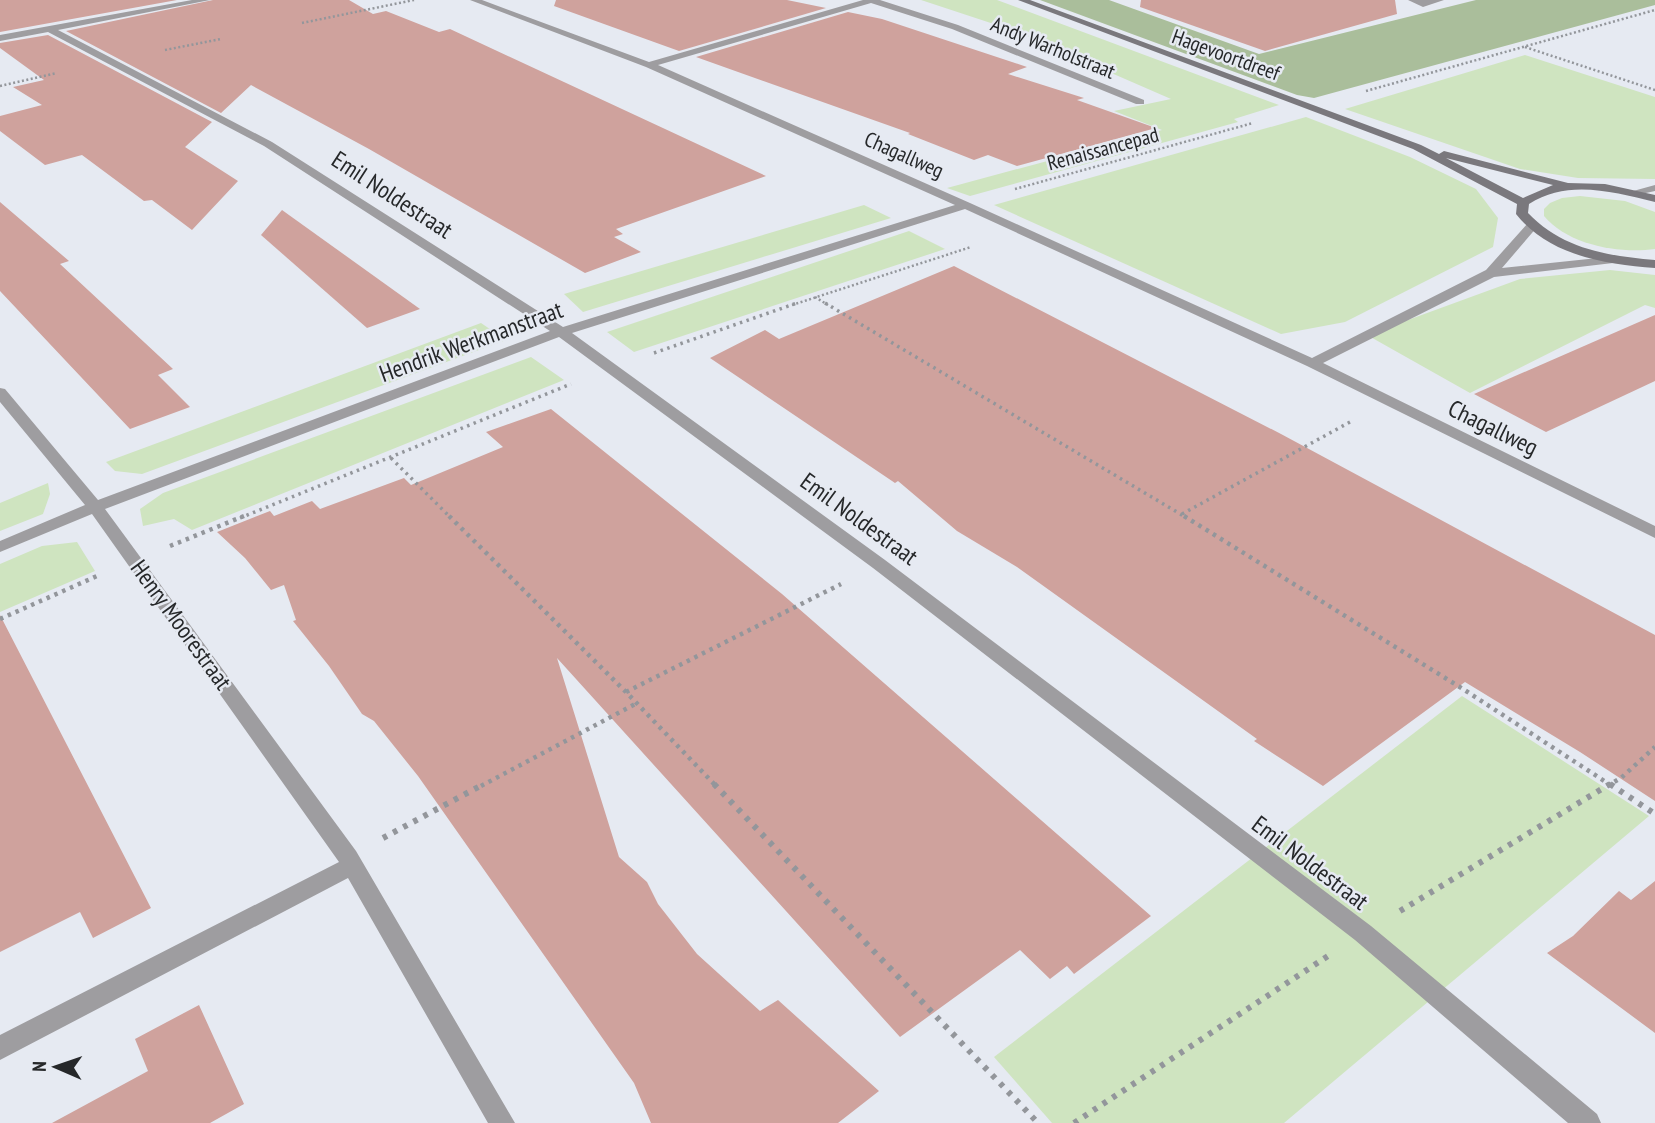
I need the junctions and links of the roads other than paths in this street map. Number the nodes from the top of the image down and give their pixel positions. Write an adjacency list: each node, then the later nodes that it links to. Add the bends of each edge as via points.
1 (206, 0): 7 (street)
2 (474, 0): 9 (street, Chagallweg)
3 (872, 0): 9 (street, Andy Warholstraat); 10 (street, Andy Warholstraat, via 955,27)
4 (1022, 0): 11 (main road, Hagevoortdreef)
5 (1412, 0): 6 (street, via 1423,4)
6 (1440, 0)
7 (50, 29): 8 (street); 22 (street, Emil Noldestraat, via 268,144)
8 (0, 38)
9 (649, 65): 17 (street, Chagallweg)
10 (1140, 102)
11 (1417, 147): 12 (main road, Hagevoortdreef); 16 (main road, Hagevoortdreef)
12 (1573, 187): 14 (main road); 16 (main road, via 1550,189)
13 (1655, 188): 14 (street)
14 (1632, 192): 15 (main road)
15 (1655, 199)
16 (1523, 203): 18 (main road, via 1522,214)
17 (966, 205): 22 (street, Hendrik Werkmanstraat); 23 (street, Chagallweg)
18 (1531, 226): 19 (main road, via 1552,240); 21 (street)
19 (1612, 259): 20 (main road); 21 (street)
20 (1655, 264)
21 (1491, 273): 23 (street)
22 (561, 332): 25 (street, Hendrik Werkmanstraat); 31 (street, Emil Noldestraat, via 879,565 1363,933)
23 (1312, 363): 26 (street, Chagallweg)
24 (0, 392): 25 (street, Henry Moorestraat)
25 (95, 507): 27 (street, Hendrik Werkmanstraat); 28 (street, Henry Moorestraat)
26 (1655, 533)
27 (0, 547)
28 (351, 861): 29 (street); 30 (street, Henry Moorestraat)
29 (0, 1048)
30 (502, 1123)
31 (1588, 1123)

